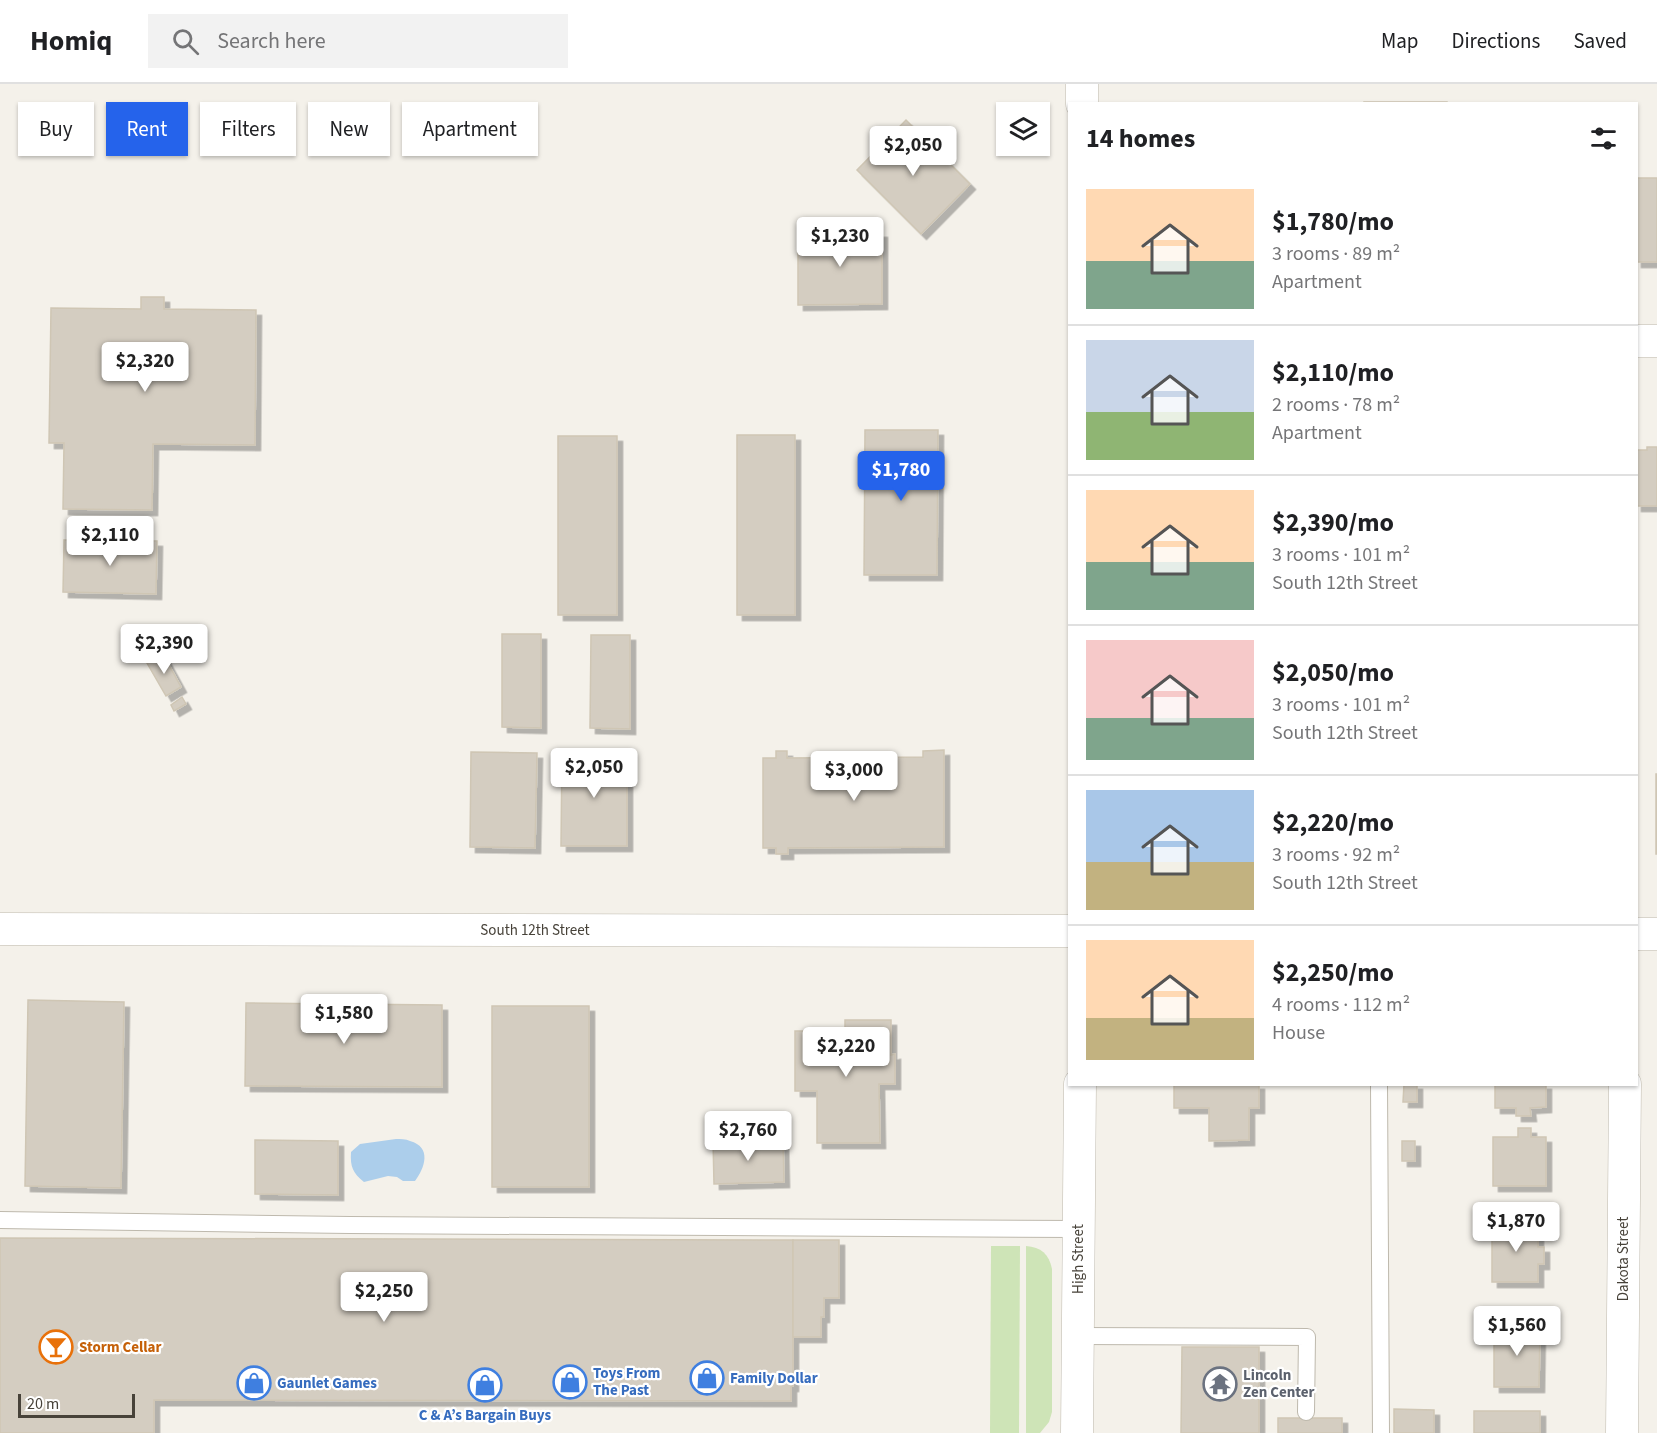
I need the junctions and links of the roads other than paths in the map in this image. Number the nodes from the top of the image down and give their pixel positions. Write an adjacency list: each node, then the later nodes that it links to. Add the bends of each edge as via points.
1 (1082, 84): 2 (street)
2 (1082, 102)
3 (1638, 341): 4 (street)
4 (1657, 341)
5 (0, 929): 6 (street, South 12th Street)
6 (1068, 931)
7 (1638, 934): 8 (street)
8 (1657, 934)
9 (1080, 1086): 13 (street, High Street)
10 (1379, 1086): 17 (lane)
11 (1625, 1086): 18 (street, Dakota Street)
12 (0, 1220): 13 (lane)
13 (1078, 1229): 14 (street, High Street)
14 (1078, 1336): 15 (lane, via 1307,1337); 16 (street, High Street)
15 (1306, 1412)
16 (1077, 1433)
17 (1381, 1433)
18 (1622, 1433)

